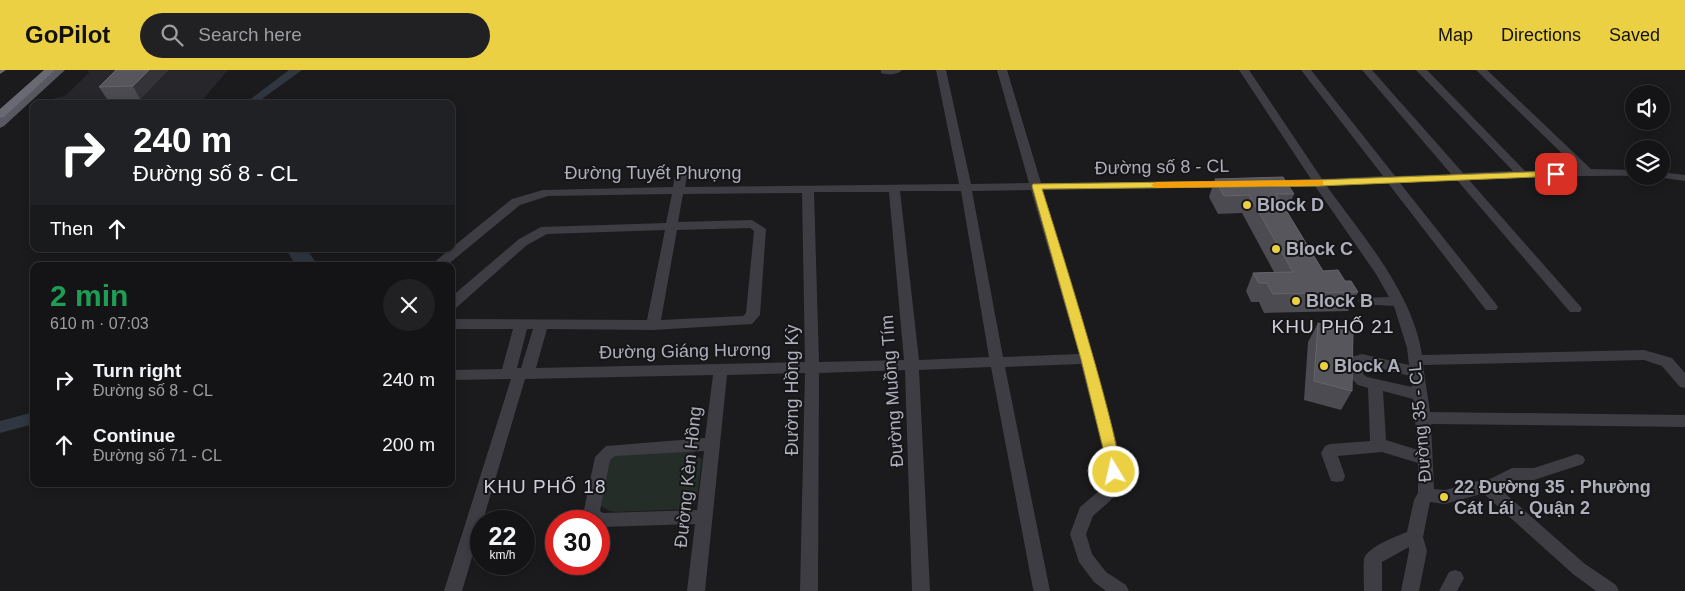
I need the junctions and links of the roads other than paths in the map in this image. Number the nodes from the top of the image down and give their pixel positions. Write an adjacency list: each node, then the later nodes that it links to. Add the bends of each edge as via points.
1 (50, 70): 12 (highway)
2 (60, 70): 13 (main road)
3 (897, 70): 11 (street)
4 (941, 70): 26 (street)
5 (1002, 70): 25 (street)
6 (1244, 70): 22 (street, Đường 35 - CL)
7 (1306, 70): 21 (street)
8 (1367, 70): 19 (street)
9 (1421, 70): 17 (street)
10 (1481, 70): 15 (street)
11 (884, 71)
12 (0, 115)
13 (0, 124)
14 (682, 170): 29 (street)
15 (1588, 172): 16 (street); 17 (street)
16 (1625, 173)
17 (1524, 176): 19 (street)
18 (1670, 176): 20 (street)
19 (1460, 177): 21 (street); 36 (street)
20 (1685, 178)
21 (1390, 180): 22 (street); 35 (street)
22 (1319, 183): 24 (street); 34 (street, Đường 35 - CL, via 1382,273)
23 (1241, 184): 25 (street, Đường số 8 - CL)
24 (1260, 184)
25 (1036, 186): 26 (street, Đường số 8 - CL); 41 (street)
26 (966, 187): 27 (street, Đường Tuyết Phượng); 42 (street)
27 (894, 188): 28 (street, Đường Tuyết Phượng); 43 (street, Đường Muồng Tím)
28 (808, 190): 29 (street, Đường Tuyết Phượng); 45 (street, Đường Hồng Kỳ)
29 (678, 192): 30 (street); 31 (street, Đường Tuyết Phượng, via 547,192 531,196 516,202)
30 (672, 227): 32 (street, via 545,230 523,242); 39 (street); 39 (street, via 752,224 760,229 753,315 747,321)
31 (443, 262)
32 (455, 302)
33 (1365, 302): 34 (street)
34 (1398, 302): 44 (street, Đường 35 - CL)
35 (1491, 307)
36 (1575, 309)
37 (455, 324): 38 (street)
38 (521, 325): 40 (street); 47 (street)
39 (653, 325): 40 (street)
40 (541, 326): 47 (street)
41 (1087, 359): 42 (street, Đường Giáng Hương); 68 (street, via 1112,451 1114,472 1105,494 1086,512 1078,534 1084,557 1100,577)
42 (997, 362): 43 (street, Đường Giáng Hương); 63 (street)
43 (912, 365): 45 (street, Đường Giáng Hương); 67 (street, Đường Muồng Tím)
44 (1416, 366): 49 (street, via 1644,355 1667,362); 50 (street, via 1356,361 1356,376); 51 (street, Đường 35 - CL)
45 (812, 367): 46 (street, Đường Giáng Hương); 66 (street, Đường Hồng Kỳ)
46 (721, 368): 47 (street, Đường Giáng Hương); 54 (street, Đường Kèn Hồng)
47 (518, 374): 48 (street); 64 (street)
48 (455, 375)
49 (1685, 383)
50 (1375, 384): 51 (street); 55 (street, via 1378,443)
51 (1420, 394): 52 (street, Đường 35 - CL)
52 (1423, 418): 53 (street); 56 (street, Đường 35 - CL)
53 (1685, 421)
54 (712, 444): 61 (street, Đường Kèn Hồng); 61 (street, via 611,450 603,457 592,510 593,515 601,520)
55 (1382, 446): 56 (street); 58 (street, via 1330,450)
56 (1426, 459): 60 (street, Đường 35 - CL)
57 (1577, 460): 59 (street, via 1534,474 1512,474)
58 (1337, 476)
59 (1488, 488): 60 (street, via 1445,497); 71 (street, via 1580,569)
60 (1426, 494): 62 (street, Đường 35 - CL)
61 (703, 517): 65 (street, Đường Kèn Hồng)
62 (1415, 537): 69 (street, via 1373,558); 70 (street, Đường 35 - CL, via 1418,551)
63 (1042, 589)
64 (454, 591)
65 (696, 591)
66 (809, 591)
67 (921, 591)
68 (1120, 591)
69 (1373, 591)
70 (1410, 591)
71 (1610, 591)

